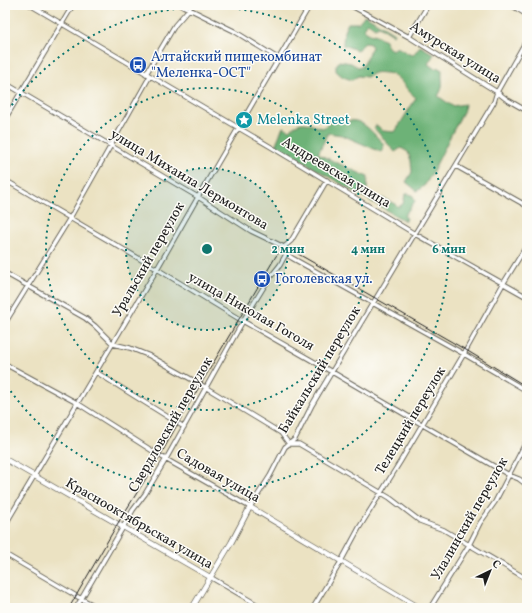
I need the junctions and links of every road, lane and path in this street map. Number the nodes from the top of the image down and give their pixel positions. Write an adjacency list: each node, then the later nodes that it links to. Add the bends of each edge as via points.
1 (30, 5): 11 (street, Андреевская улица)
2 (73, 5): 11 (street)
3 (181, 5): 9 (street)
4 (192, 5): 9 (street)
5 (310, 5): 14 (street, Уральский переулок)
6 (350, 5): 12 (street, Амурская улица)
7 (428, 5): 12 (street)
8 (511, 5): 10 (street)
9 (189, 10): 14 (street, via 234,31); 15 (street, via 175,25)
10 (527, 15)
11 (62, 24): 15 (street, Андреевская улица); 18 (street)
12 (409, 37): 19 (street, Амурская улица)
13 (527, 39): 19 (street, Байкальский переулок)
14 (279, 59): 22 (street, Уральский переулок)
15 (146, 74): 16 (street, Андреевская улица)
16 (150, 76): 22 (street, Андреевская улица); 23 (street)
17 (5, 83): 18 (street, улица Михаила Лермонтова)
18 (21, 92): 21 (street); 23 (street, улица Михаила Лермонтова)
19 (497, 92): 20 (street, Амурская улица); 24 (street, Байкальский переулок, via 494,102)
20 (527, 110)
21 (5, 119)
22 (239, 128): 26 (street, Андреевская улица); 27 (street, Уральский переулок)
23 (111, 146): 27 (street, улица Михаила Лермонтова); 29 (street)
24 (456, 166): 28 (street); 30 (street, Байкальский переулок)
25 (5, 180): 29 (street, улица Николая Гоголя)
26 (327, 180): 30 (street, Андреевская улица); 32 (street, via 291,241)
27 (198, 197): 32 (street, улица Михаила Лермонтова, via 251,232); 34 (street, Уральский переулок)
28 (527, 206)
29 (70, 218): 34 (street, улица Николая Гоголя); 37 (street)
30 (415, 234): 36 (street, Андреевская улица); 39 (street, Байкальский переулок)
31 (527, 245): 36 (street, Телецкий переулок)
32 (284, 247): 33 (street)
33 (286, 254): 39 (street); 40 (street, Свердловский переулок)
34 (158, 269): 40 (street, улица Николая Гоголя); 42 (street, Уральский переулок)
35 (5, 273): 37 (street)
36 (503, 284): 38 (street, Андреевская улица); 43 (street, Телецкий переулок)
37 (28, 285): 41 (street); 42 (street, via 90,322)
38 (527, 297)
39 (373, 303): 43 (street); 46 (street, Байкальский переулок)
40 (242, 321): 46 (street, улица Николая Гоголя); 47 (street, Свердловский переулок)
41 (5, 323)
42 (113, 344): 45 (street, Уральский переулок); 47 (street, via 150,356)
43 (464, 354): 48 (street); 50 (street, Телецкий переулок)
44 (5, 364): 49 (street, Садовая улица)
45 (96, 372): 49 (street, Уральский переулок); 51 (street)
46 (332, 372): 50 (street, улица Николая Гоголя); 53 (street, Байкальский переулок)
47 (205, 387): 51 (street, Свердловский переулок); 53 (street, via 281,433)
48 (527, 391)
49 (77, 404): 55 (street, Садовая улица); 57 (street, Уральский переулок)
50 (422, 425): 56 (street, улица Николая Гоголя); 59 (street, Телецкий переулок)
51 (184, 427): 55 (street, Свердловский переулок)
52 (527, 440): 56 (street, Улалинский переулок)
53 (290, 444): 59 (street, via 299,444); 60 (street, Байкальский переулок)
54 (5, 458): 57 (main road, Краснооктябрьская улица)
55 (166, 459): 60 (street, Садовая улица); 62 (street, Свердловский переулок)
56 (509, 475): 58 (street, улица Николая Гоголя); 63 (street, Улалинский переулок)
57 (34, 476): 61 (street, Уральский переулок); 62 (main road, Краснооктябрьская улица)
58 (527, 485)
59 (381, 493): 63 (street, via 420,520); 65 (street, Телецкий переулок)
60 (250, 507): 65 (main road, Садовая улица); 66 (main road, Байкальский переулок)
61 (5, 525)
62 (124, 527): 66 (main road, Краснооктябрьская улица); 68 (street, Свердловский переулок)
63 (469, 545): 67 (street); 75 (street, Улалинский переулок)
64 (5, 554): 68 (street)
65 (341, 561): 73 (street, Телецкий переулок); 74 (main road, Садовая улица)
66 (210, 577): 71 (main road, Байкальский переулок); 72 (street, Краснооктябрьская улица)
67 (527, 579)
68 (81, 599): 69 (street, Свердловский переулок); 70 (street)
69 (76, 608)
70 (99, 608)
71 (192, 608)
72 (263, 608)
73 (313, 608)
74 (420, 608)
75 (430, 608)

